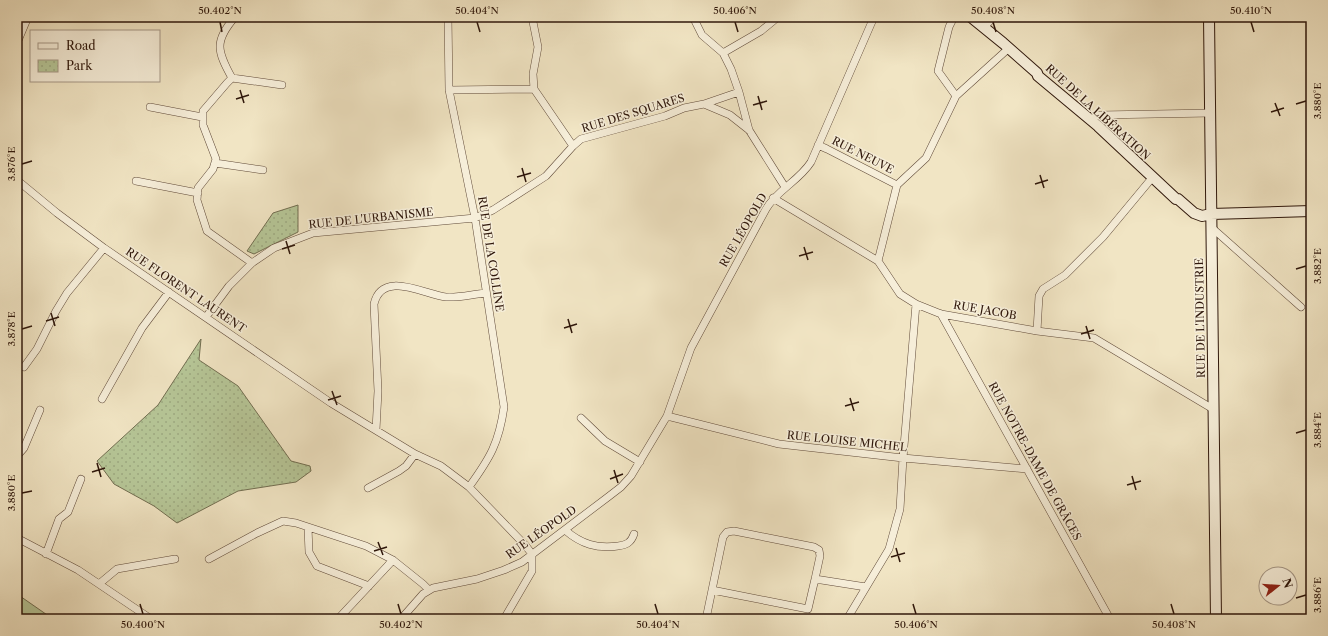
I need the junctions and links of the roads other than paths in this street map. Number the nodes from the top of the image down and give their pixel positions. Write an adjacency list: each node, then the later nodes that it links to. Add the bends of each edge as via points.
1 (28, 17): 13 (street)
2 (235, 17): 16 (street, via 226,27 219,42 220,52)
3 (448, 17): 19 (street, RUE DE LA COLLINE)
4 (532, 17): 18 (street, via 538,47 533,74)
5 (693, 17): 15 (street, via 702,35)
6 (778, 17): 15 (street)
7 (874, 17): 28 (street, RUE LÉOPOLD)
8 (954, 17): 21 (street, via 938,71)
9 (971, 17): 12 (main road, RUE DE LA LIBÉRATION)
10 (994, 17): 12 (street)
11 (1209, 17): 24 (main road, RUE DE L'INDUSTRIE)
12 (984, 27): 14 (main road, RUE DE LA LIBÉRATION)
13 (17, 43)
14 (1009, 48): 21 (street); 26 (main road, RUE DE LA LIBÉRATION)
15 (723, 53): 20 (street)
16 (232, 78): 17 (street); 25 (street, via 203,111)
17 (282, 85)
18 (534, 89): 19 (street); 29 (street)
19 (449, 90): 41 (street, RUE DE LA COLLINE)
20 (739, 92): 22 (street, RUE DES SQUARES); 27 (street)
21 (956, 96): 35 (street, via 926,158)
22 (704, 104): 27 (street, via 730,115); 29 (street, RUE DES SQUARES, via 581,139)
23 (150, 107): 25 (street)
24 (1211, 113): 26 (street, via 1100,115); 40 (main road, RUE DE L'INDUSTRIE)
25 (202, 117): 30 (street, via 202,125 216,159)
26 (1091, 120): 32 (main road, RUE DE LA LIBÉRATION)
27 (749, 130): 36 (street)
28 (818, 145): 35 (street, RUE NEUVE); 36 (street, RUE LÉOPOLD, via 805,170)
29 (573, 146): 41 (street, RUE DES SQUARES, via 546,176 493,210)
30 (214, 163): 31 (street); 37 (street, via 213,169 198,188)
31 (263, 170)
32 (1152, 178): 40 (main road, RUE DE LA LIBÉRATION, via 1194,213 1202,216); 52 (street, via 1102,237 1065,275 1043,289 1039,296)
33 (17, 180): 43 (street, RUE FLORENT LAURENT)
34 (136, 181): 37 (street)
35 (897, 185): 44 (street)
36 (785, 188): 38 (street, RUE LÉOPOLD)
37 (198, 193): 45 (street, via 197,200 207,231)
38 (773, 198): 44 (street, RUE JACOB); 57 (street, RUE LÉOPOLD, via 691,348)
39 (1311, 211): 40 (main road, RUE DE LA LIBÉRATION)
40 (1211, 214): 42 (main road, RUE DE L'INDUSTRIE)
41 (475, 218): 45 (street, RUE DE L'URBANISME, via 313,233 274,248); 47 (street, RUE DE LA COLLINE)
42 (1211, 227): 49 (street); 55 (main road, RUE DE L'INDUSTRIE)
43 (104, 248): 46 (street, RUE FLORENT LAURENT); 53 (street, via 67,293 37,349)
44 (878, 261): 48 (street, RUE JACOB, via 900,294)
45 (252, 263): 51 (street, RUE DE L'URBANISME, via 229,286)
46 (169, 292): 51 (street, RUE FLORENT LAURENT); 54 (street, via 142,328)
47 (486, 293): 59 (street, via 446,297 399,286 381,290 377,294 374,304 378,391); 66 (street, RUE DE LA COLLINE, via 504,407 497,443)
48 (916, 304): 50 (street, RUE JACOB); 62 (street)
49 (1301, 307)
50 (941, 314): 52 (street, RUE JACOB); 64 (street, RUE NOTRE-DAME DE GRÂCES)
51 (206, 317): 59 (street, RUE FLORENT LAURENT)
52 (1037, 331): 55 (street, RUE JACOB, via 1094,338)
53 (24, 367)
54 (102, 399)
55 (1213, 409): 91 (main road, RUE DE L'INDUSTRIE)
56 (40, 410): 61 (street, via 24,448)
57 (667, 416): 62 (street, RUE LOUISE MICHEL, via 779,444); 63 (street, RUE LÉOPOLD)
58 (581, 418): 63 (street, via 605,441)
59 (376, 430): 60 (street, RUE FLORENT LAURENT)
60 (415, 454): 66 (street, RUE FLORENT LAURENT, via 441,466); 67 (street, via 406,466)
61 (17, 456)
62 (903, 458): 64 (street, RUE LOUISE MICHEL); 80 (street, via 900,509 895,531 889,549)
63 (640, 462): 69 (street, RUE LÉOPOLD, via 621,486)
64 (1027, 469): 90 (street, RUE NOTRE-DAME DE GRÂCES)
65 (80, 479): 72 (street, via 68,512 59,519)
66 (469, 487): 73 (street, RUE FLORENT LAURENT)
67 (368, 488)
68 (308, 528): 75 (street, via 283,521); 76 (street, via 366,546); 79 (street, via 308,552 317,566)
69 (565, 530): 70 (street, via 586,543 604,548 626,545); 73 (street, RUE LÉOPOLD)
70 (634, 534)
71 (17, 538): 72 (street)
72 (46, 554): 78 (street)
73 (532, 554): 81 (street, RUE LÉOPOLD, via 520,563 501,571 475,580); 87 (street, via 532,571)
74 (175, 559): 78 (street, via 117,569)
75 (209, 559)
76 (393, 560): 79 (street); 81 (street)
77 (815, 579): 80 (street); 82 (street, via 808,609); 82 (street, via 820,556 819,550 814,547 734,531 727,532 723,537)
78 (99, 584): 83 (street)
79 (369, 586): 84 (street)
80 (866, 587): 89 (street)
81 (429, 590): 85 (street, RUE LÉOPOLD)
82 (712, 590): 88 (street)
83 (151, 619)
84 (338, 619)
85 (401, 619)
86 (477, 619): 87 (street)
87 (505, 619)
88 (706, 619)
89 (847, 619)
90 (1110, 619)
91 (1216, 619)

